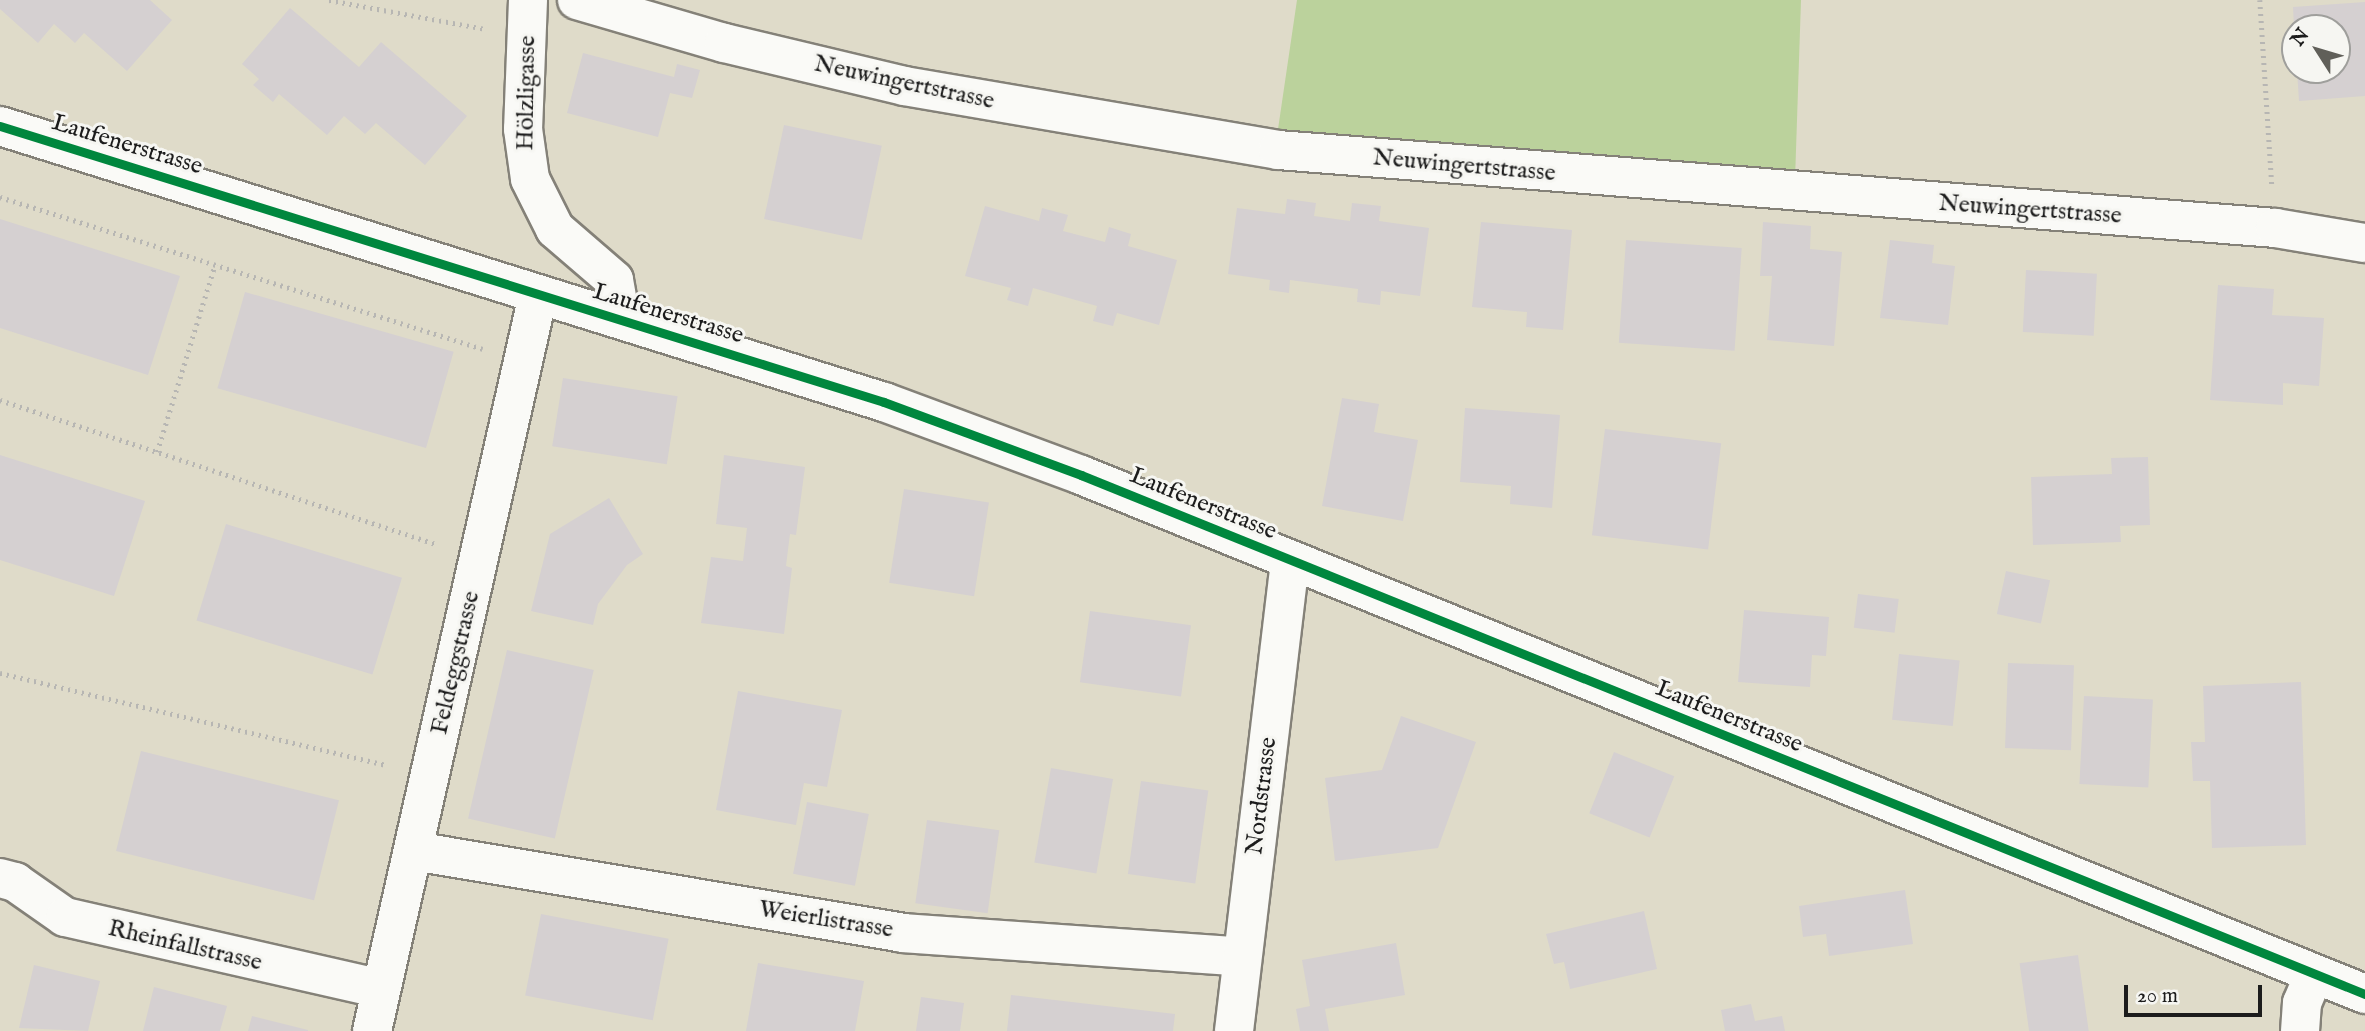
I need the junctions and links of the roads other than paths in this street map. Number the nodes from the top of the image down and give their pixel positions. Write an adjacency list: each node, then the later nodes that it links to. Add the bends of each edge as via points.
1 (577, 0): 4 (street, Neuwingertstrasse, via 724,43 904,86 1278,150 2275,228)
2 (528, 18): 6 (street, Hölzligasse, via 524,155 535,196 555,229 614,280)
3 (0, 126): 5 (street, Laufenerstrasse)
4 (2365, 243)
5 (538, 295): 6 (street, Laufenerstrasse); 8 (street, Feldeggstrasse)
6 (621, 319): 7 (street, Laufenerstrasse, via 884,402)
7 (1290, 560): 10 (street, Nordstrasse); 11 (street, Laufenerstrasse)
8 (414, 851): 10 (street, Weierlistrasse, via 902,933); 12 (street, Feldeggstrasse)
9 (0, 878): 12 (street, Rheinfallstrasse, via 15,881 65,917)
10 (1242, 957): 15 (street, Nordstrasse)
11 (2314, 975): 13 (street, Laufenerstrasse); 16 (street, via 2302,1003)
12 (381, 989): 14 (street, Feldeggstrasse)
13 (2365, 994)
14 (372, 1031)
15 (1234, 1031)
16 (2300, 1031)

